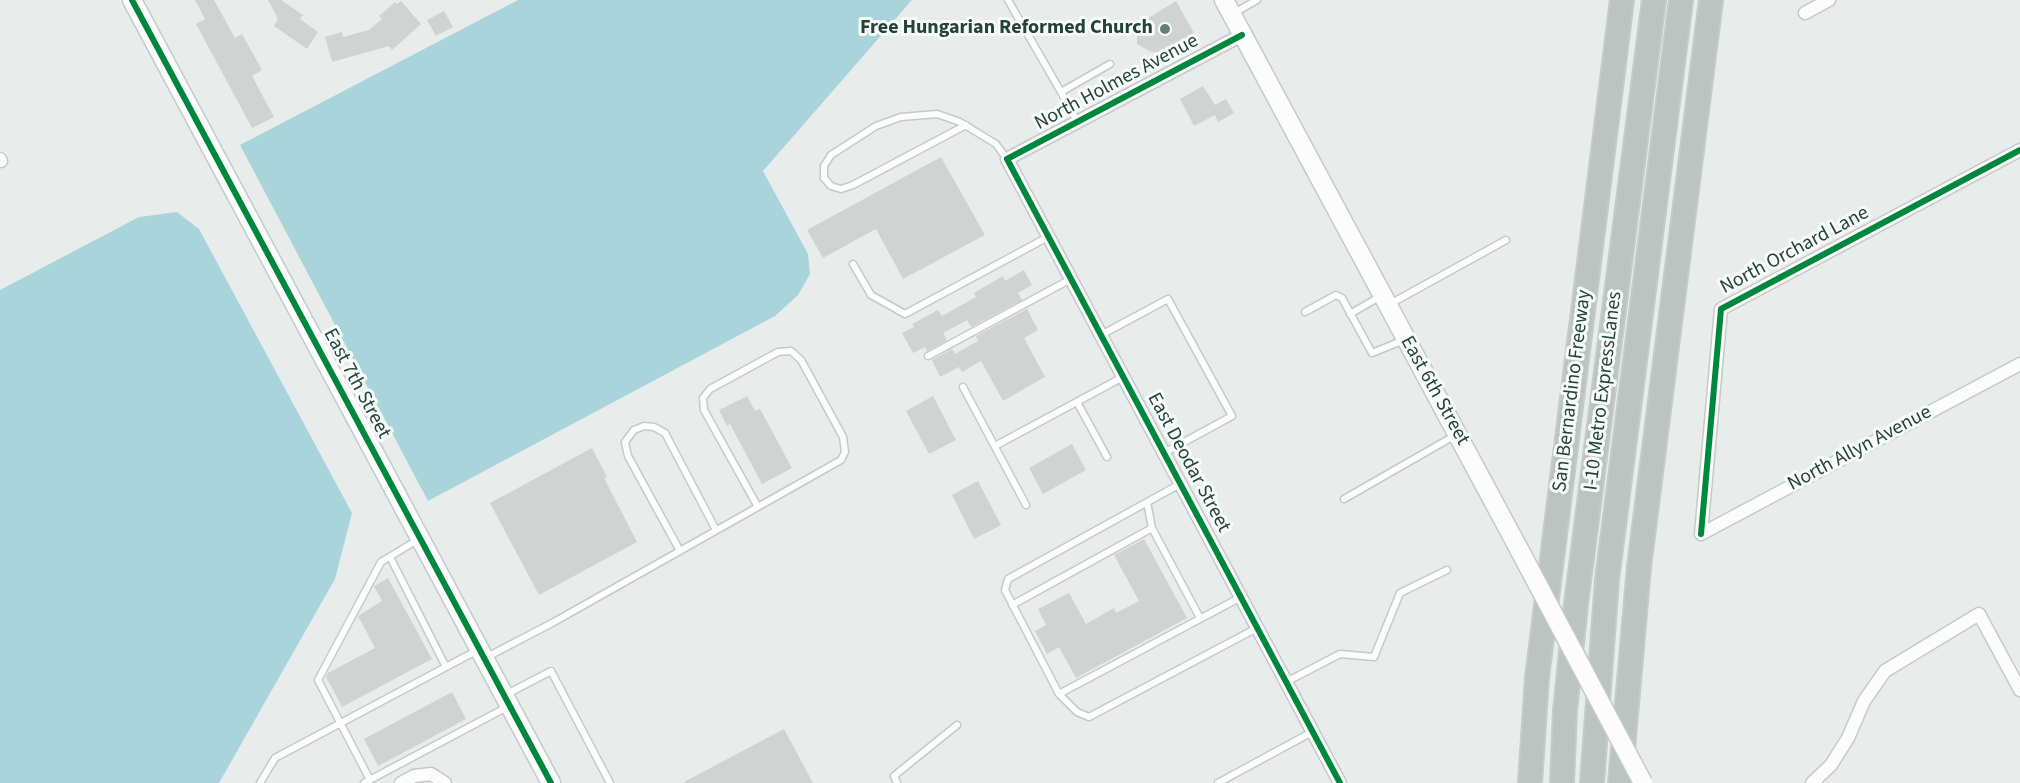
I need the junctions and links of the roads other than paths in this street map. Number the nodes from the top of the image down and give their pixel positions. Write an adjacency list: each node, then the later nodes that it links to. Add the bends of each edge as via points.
1 (132, 0): 46 (street, East 7th Street)
2 (1008, 0): 14 (lane)
3 (1257, 0): 10 (lane)
4 (1622, 0): 64 (highway, San Bernardino Freeway, via 1538,678)
5 (1654, 0): 73 (highway, I-10 Metro ExpressLanes, via 1576,604 1565,711)
6 (1681, 0): 74 (highway, I-10 Metro ExpressLanes, via 1607,580)
7 (1696, 0): 17 (highway)
8 (1711, 0): 17 (highway)
9 (1829, 0): 11 (street)
10 (1227, 7): 12 (street, East 6th Street)
11 (1805, 13)
12 (1242, 35): 15 (street, North Holmes Avenue); 24 (street, East 6th Street)
13 (1110, 64): 14 (lane)
14 (1060, 92): 15 (lane)
15 (1077, 122): 19 (street, North Holmes Avenue)
16 (966, 125): 16 (lane, via 937,114 901,117 876,126 831,155 824,166 824,178 841,189 853,185); 19 (lane, via 996,144)
17 (1695, 138): 75 (highway, via 1639,567)
18 (2020, 150): 45 (street, North Orchard Lane, via 1721,309)
19 (1007, 159): 20 (street, East Deodar Street)
20 (1048, 237): 22 (lane, via 904,314 871,295); 23 (street, East Deodar Street)
21 (1506, 240): 24 (lane)
22 (854, 264)
23 (1071, 279): 27 (street, East Deodar Street); 29 (lane)
24 (1384, 301): 26 (lane); 28 (street, East 6th Street)
25 (1305, 312): 26 (lane, via 1336,295 1342,298)
26 (1350, 314): 28 (lane, via 1372,353)
27 (1101, 335): 31 (street, East Deodar Street); 36 (lane, via 1168,298 1232,416)
28 (1405, 340): 34 (street, East 6th Street)
29 (928, 356)
30 (2020, 364): 45 (street, North Allyn Avenue)
31 (1123, 377): 33 (lane); 36 (street, East Deodar Street)
32 (963, 387): 35 (lane)
33 (1077, 402): 35 (lane); 37 (lane)
34 (1457, 434): 39 (lane); 76 (street, East 6th Street, bridge)
35 (995, 446): 41 (lane)
36 (1163, 453): 38 (street, East Deodar Street)
37 (1107, 457)
38 (1180, 484): 40 (lane); 50 (street, East Deodar Street)
39 (1344, 499)
40 (1147, 502): 43 (lane); 51 (lane, via 1008,579 1005,590)
41 (1026, 505)
42 (758, 507): 42 (lane, via 841,460 845,452 843,437 801,360 791,351 778,352 710,389 703,398 704,410); 44 (lane)
43 (1152, 528): 51 (lane); 52 (lane)
44 (716, 530): 47 (lane); 47 (lane, via 664,433 654,427 634,430 625,442 628,456)
45 (1701, 534)
46 (420, 539): 48 (lane); 54 (street, East 7th Street)
47 (680, 551): 54 (lane)
48 (390, 557): 55 (lane); 60 (lane, via 381,562 318,680)
49 (1447, 570): 56 (lane, via 1400,593 1374,657 1340,654)
50 (1241, 597): 52 (lane); 53 (street, East Deodar Street)
51 (1012, 605): 58 (lane)
52 (1200, 618): 58 (lane)
53 (1257, 628): 56 (street, East Deodar Street); 58 (lane, via 1089,717 1077,712)
54 (482, 654): 55 (lane); 59 (street, East 7th Street)
55 (446, 667): 60 (lane)
56 (1286, 682): 62 (street, East Deodar Street)
57 (2020, 690): 77 (street, via 1979,614 1885,671 1864,701 1831,765)
58 (1059, 694)
59 (507, 701): 63 (lane); 68 (street, East 7th Street); 69 (lane, via 550,671)
60 (341, 723): 63 (lane); 65 (lane, via 275,758)
61 (957, 726): 70 (lane, via 894,776)
62 (1313, 732): 71 (lane); 72 (street, East Deodar Street)
63 (367, 781)
64 (1530, 781)
65 (260, 783)
66 (401, 783): 67 (street, via 431,774)
67 (445, 783)
68 (551, 783)
69 (610, 783)
70 (897, 783)
71 (1218, 783)
72 (1340, 783)
73 (1563, 783)
74 (1592, 783)
75 (1620, 783)
76 (1643, 783)
77 (1812, 783)

